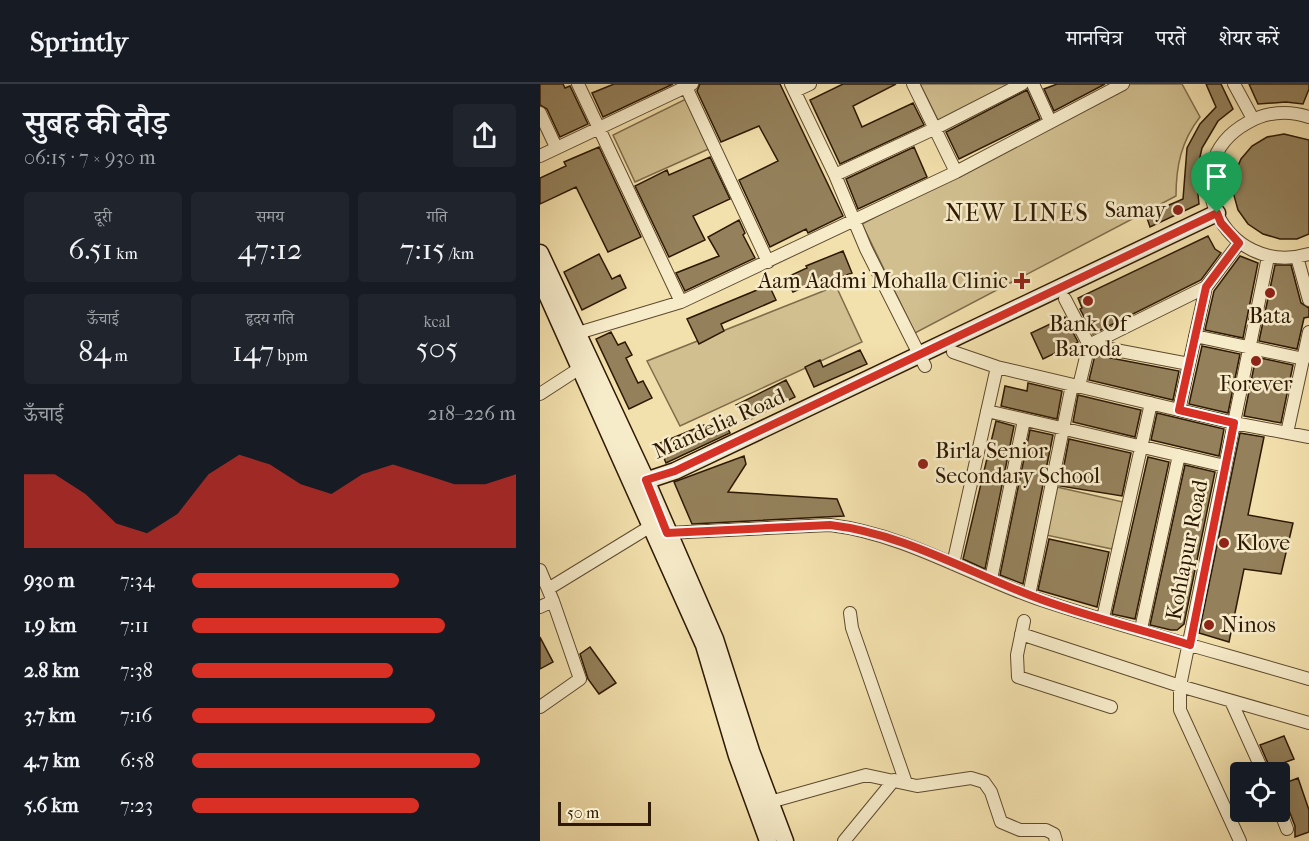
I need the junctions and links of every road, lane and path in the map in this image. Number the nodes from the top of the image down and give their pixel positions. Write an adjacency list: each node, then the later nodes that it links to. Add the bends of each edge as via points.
1 (810, 84): 9 (street)
2 (913, 84): 15 (street)
3 (1022, 84): 15 (street)
4 (1033, 84): 13 (street)
5 (1123, 84): 13 (street)
6 (1234, 84): 12 (street)
7 (581, 85): 14 (street)
8 (689, 85): 14 (street); 26 (street)
9 (793, 88): 19 (street)
10 (540, 113): 16 (street)
11 (1308, 114): 12 (street, via 1284,112)
12 (1253, 119): 20 (street, via 1232,134 1217,155 1211,193)
13 (1050, 121): 18 (street)
14 (600, 127): 16 (street); 31 (street)
15 (936, 128): 18 (street); 19 (street)
16 (556, 147): 17 (street)
17 (540, 156)
18 (957, 172): 21 (street)
19 (835, 175): 21 (street)
20 (1219, 218): 22 (street); 29 (main road, Mandelia Road); 39 (main road, Mandelia Road)
21 (855, 221): 26 (street); 39 (street)
22 (1239, 243): 25 (street); 28 (street)
23 (540, 252): 33 (main road)
24 (1303, 256): 25 (street); 30 (street)
25 (1268, 257): 36 (street, Kohlapur Road)
26 (768, 262): 31 (street)
27 (540, 279): 42 (main road)
28 (1206, 287): 34 (street); 35 (street)
29 (1065, 299): 35 (street); 37 (main road, Mandelia Road)
30 (1309, 300)
31 (681, 302): 33 (street)
32 (1309, 332): 38 (street)
33 (578, 333): 56 (main road)
34 (1195, 336): 36 (street); 40 (street)
35 (1089, 345): 40 (street); 43 (street)
36 (1249, 347): 38 (street); 49 (street, Kohlapur Road)
37 (953, 352): 39 (main road, Mandelia Road); 41 (street)
38 (1304, 358): 51 (street)
39 (922, 361): 56 (main road, Mandelia Road, via 677,476)
40 (1189, 364): 46 (street)
41 (997, 367): 43 (street); 47 (street)
42 (580, 368): 44 (street); 56 (main road)
43 (1076, 386): 45 (street); 50 (street)
44 (540, 394)
45 (1151, 403): 46 (street); 53 (street)
46 (1179, 410): 49 (street)
47 (987, 411): 48 (street); 59 (street)
48 (1024, 420): 50 (street); 61 (street)
49 (1234, 423): 51 (street); 55 (street, Kohlapur Road)
50 (1063, 428): 53 (street); 63 (street)
51 (1287, 433): 52 (street)
52 (1309, 437)
53 (1141, 446): 54 (street); 66 (street)
54 (1179, 454): 55 (street); 68 (street)
55 (1226, 466): 70 (street, Kohlapur Road)
56 (640, 482): 57 (main road); 58 (main road)
57 (651, 526): 62 (street); 82 (main road, via 704,645 737,756)
58 (667, 533): 59 (street, via 830,525 854,528); 79 (main road, via 715,639)
59 (953, 564): 61 (street)
60 (540, 570): 62 (street)
61 (991, 579): 63 (street)
62 (550, 595): 64 (street); 74 (street, via 580,679)
63 (1029, 595): 66 (street)
64 (540, 607)
65 (850, 614): 78 (street)
66 (1103, 618): 68 (street)
67 (1024, 621): 69 (street)
68 (1141, 629): 70 (street)
69 (1021, 634): 72 (street); 75 (street, via 1018,677)
70 (1190, 645): 71 (street); 72 (street, Kohlapur Road)
71 (1309, 679)
72 (1180, 686): 73 (street); 86 (street, Kohlapur Road, via 1180,710)
73 (1231, 701): 76 (street); 77 (street)
74 (540, 707)
75 (1111, 707)
76 (1309, 723)
77 (1258, 762)
78 (900, 782): 79 (street, via 866,775); 84 (street); 85 (street, via 917,786 971,778 984,782 1001,822 1020,830 1046,830 1054,834)
79 (770, 801): 82 (main road)
80 (1284, 822): 81 (street)
81 (1287, 829)
82 (768, 834): 83 (main road)
83 (785, 841)
84 (844, 841)
85 (1056, 841)
86 (1240, 841)

